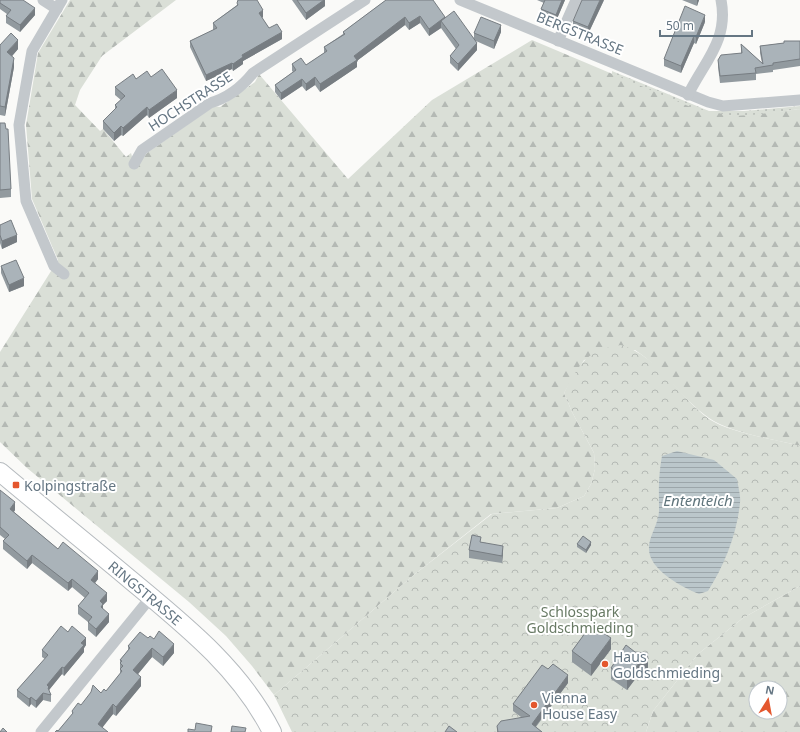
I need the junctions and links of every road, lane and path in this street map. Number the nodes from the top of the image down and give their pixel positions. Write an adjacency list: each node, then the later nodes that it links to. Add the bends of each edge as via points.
1 (43, 0): 6 (street)
2 (365, 0): 10 (street, HOCHSTRASSE, via 253,73 244,85 231,94 210,103 142,150)
3 (460, 0): 7 (street, BERGSTRASSE)
4 (576, 0): 7 (street)
5 (721, 0): 8 (street, via 722,27 719,41)
6 (60, 5): 11 (street, via 32,51 19,125 26,201 54,266)
7 (558, 41): 8 (street, BERGSTRASSE)
8 (688, 95): 9 (street, BERGSTRASSE, via 723,106)
9 (800, 100)
10 (134, 164)
11 (64, 274)
12 (0, 472): 13 (main road, RINGSTRASSE)
13 (151, 597): 14 (street); 15 (main road, RINGSTRASSE, via 186,626 230,670)
14 (41, 732)
15 (272, 732)

